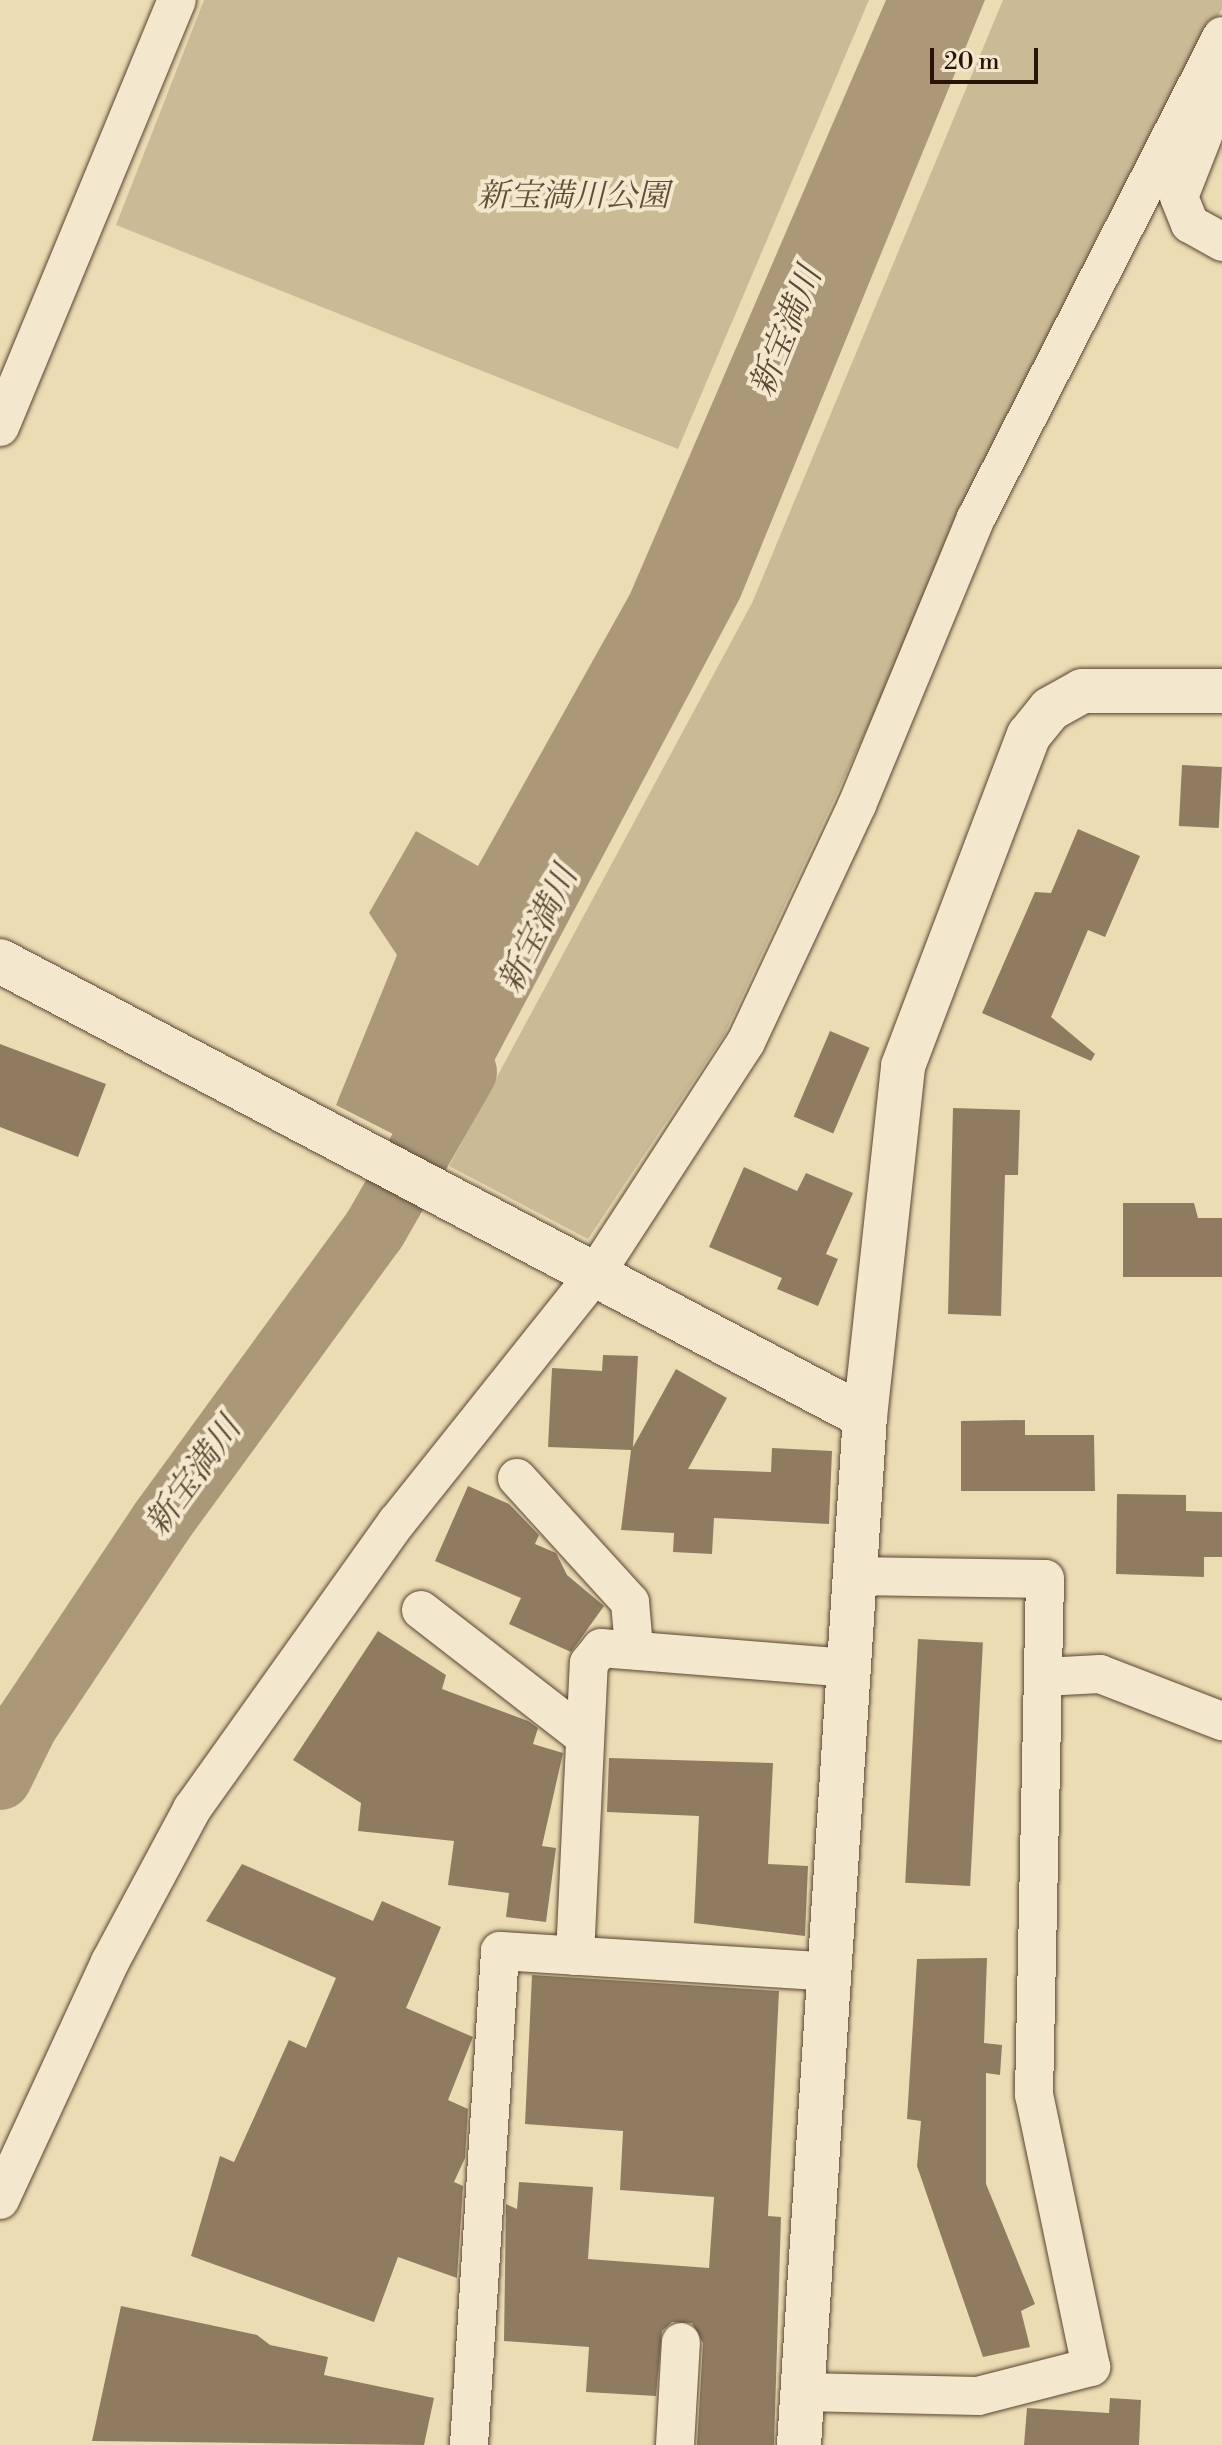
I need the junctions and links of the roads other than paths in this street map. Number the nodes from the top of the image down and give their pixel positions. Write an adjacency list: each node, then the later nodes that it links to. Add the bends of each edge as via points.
1 (177, 0): 4 (street)
2 (1219, 42): 3 (street, via 1217,100 1179,197 1190,224); 7 (street, via 976,518 857,805 746,1042)
3 (1222, 242)
4 (0, 427)
5 (1222, 691): 8 (street, via 1082,691 1050,709 1029,735 903,1066)
6 (0, 961): 7 (street)
7 (596, 1273): 8 (street); 19 (street, via 397,1522 192,1809 83,2015)
8 (865, 1417): 10 (street)
9 (517, 1478): 12 (street, via 630,1602)
10 (855, 1576): 13 (street); 14 (street, via 1045,1579)
11 (421, 1610): 16 (street)
12 (634, 1648): 13 (street); 16 (street, via 601,1648 589,1663)
13 (850, 1668): 18 (street)
14 (1043, 1677): 15 (street, via 1100,1674); 21 (street, via 1034,2095 1091,2367 978,2396)
15 (1222, 1721)
16 (585, 1737): 17 (street)
17 (575, 1956): 18 (street); 22 (street, via 500,1951)
18 (831, 1972): 21 (street)
19 (0, 2200)
20 (681, 2342): 23 (street)
21 (802, 2392): 24 (street)
22 (469, 2445)
23 (675, 2445)
24 (799, 2445)

